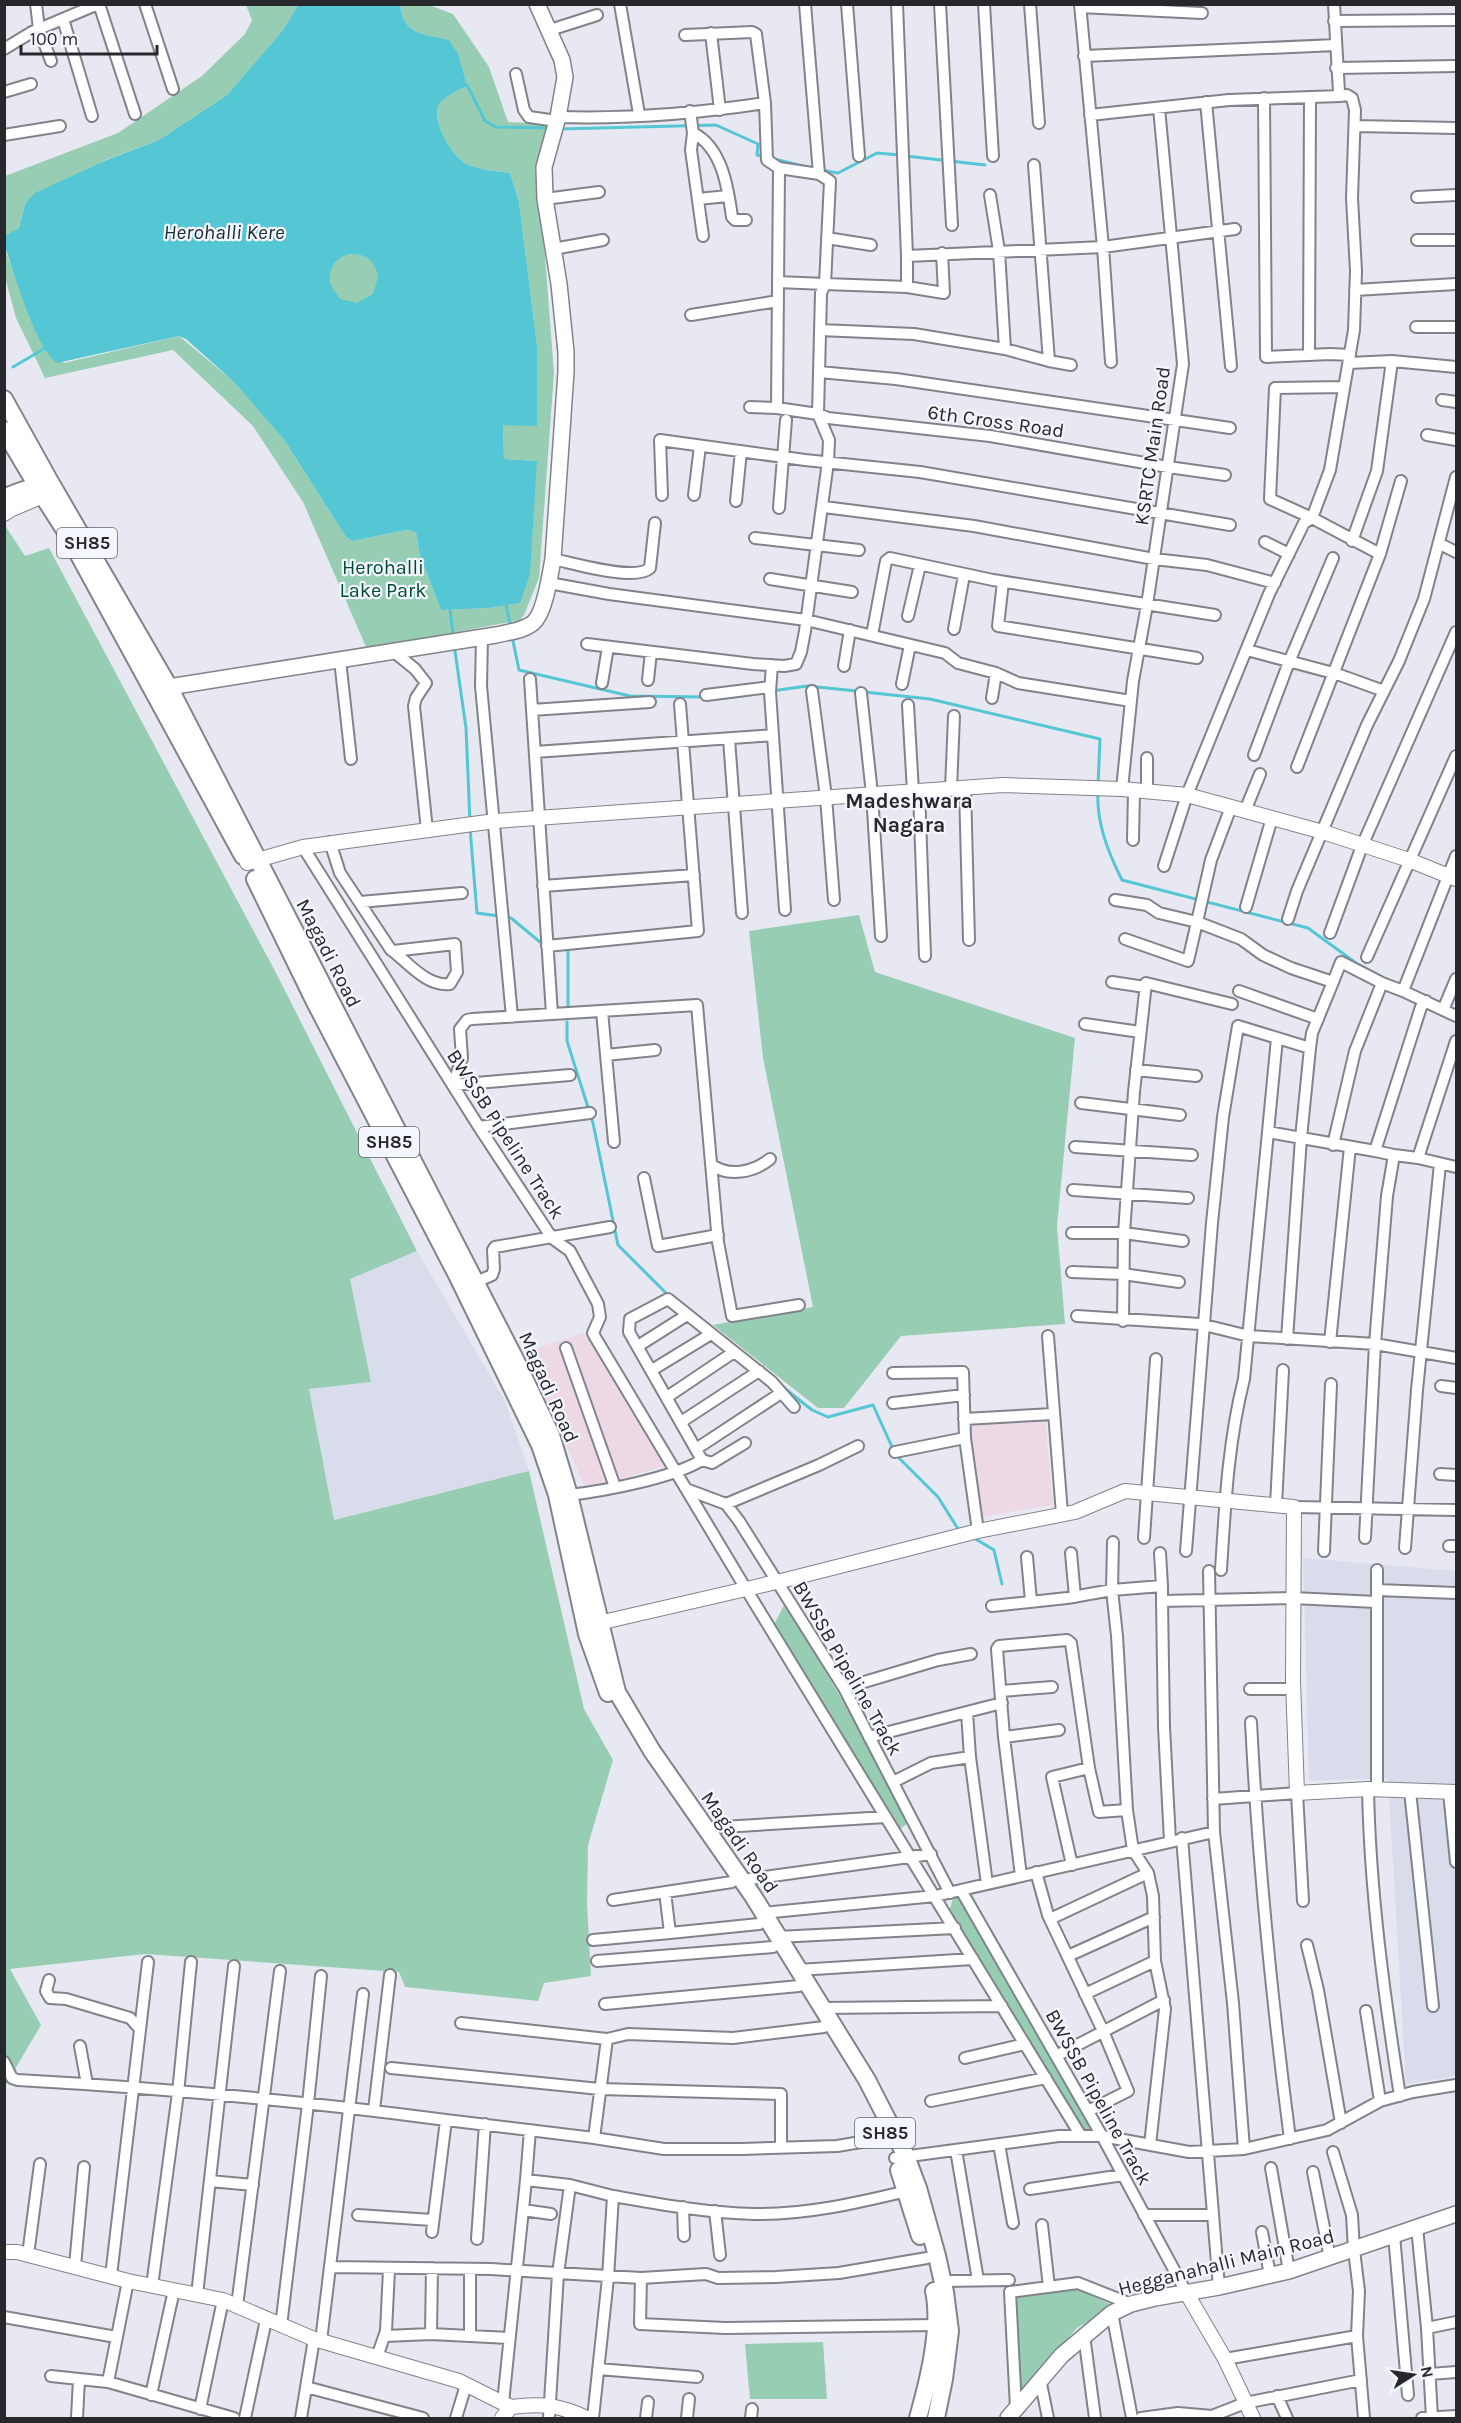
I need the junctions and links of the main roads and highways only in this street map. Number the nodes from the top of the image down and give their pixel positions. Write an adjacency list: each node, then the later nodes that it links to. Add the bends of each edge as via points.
1 (537, 4): 6 (main road, via 564,69 564,88 544,167 566,372 553,559 536,620 524,628 489,636)
2 (4, 399): 4 (main road, Magadi Road / SH85)
3 (4, 430): 4 (main road, Magadi Road / SH85)
4 (43, 487): 5 (main road, via 19,490); 6 (main road, Magadi Road / SH85, via 74,532)
5 (4, 498)
6 (163, 691): 7 (main road, Magadi Road / SH85)
7 (253, 861): 8 (main road, Magadi Road / SH85, via 315,1002 473,1306 540,1445); 8 (main road, Magadi Road / SH85, via 474,1280 551,1435 569,1495)
8 (592, 1625): 9 (main road, Magadi Road / SH85, via 620,1699); 9 (main road, Magadi Road / SH85, via 614,1710)
9 (737, 1881): 10 (main road, Magadi Road / SH85)
10 (798, 1978): 11 (main road, Magadi Road / SH85); 11 (main road, Magadi Road / SH85, via 823,2008 871,2088)
11 (891, 2135): 12 (main road, Magadi Road / SH85)
12 (901, 2157): 15 (main road, Magadi Road / SH85, via 936,2298 936,2325); 16 (main road, Magadi Road / SH85, via 924,2208 943,2281 950,2331)
13 (1456, 2214): 14 (main road, Hegganahalli Main Road, via 1290,2271 1131,2304 1084,2335)
14 (1012, 2413)
15 (918, 2418)
16 (936, 2418)

